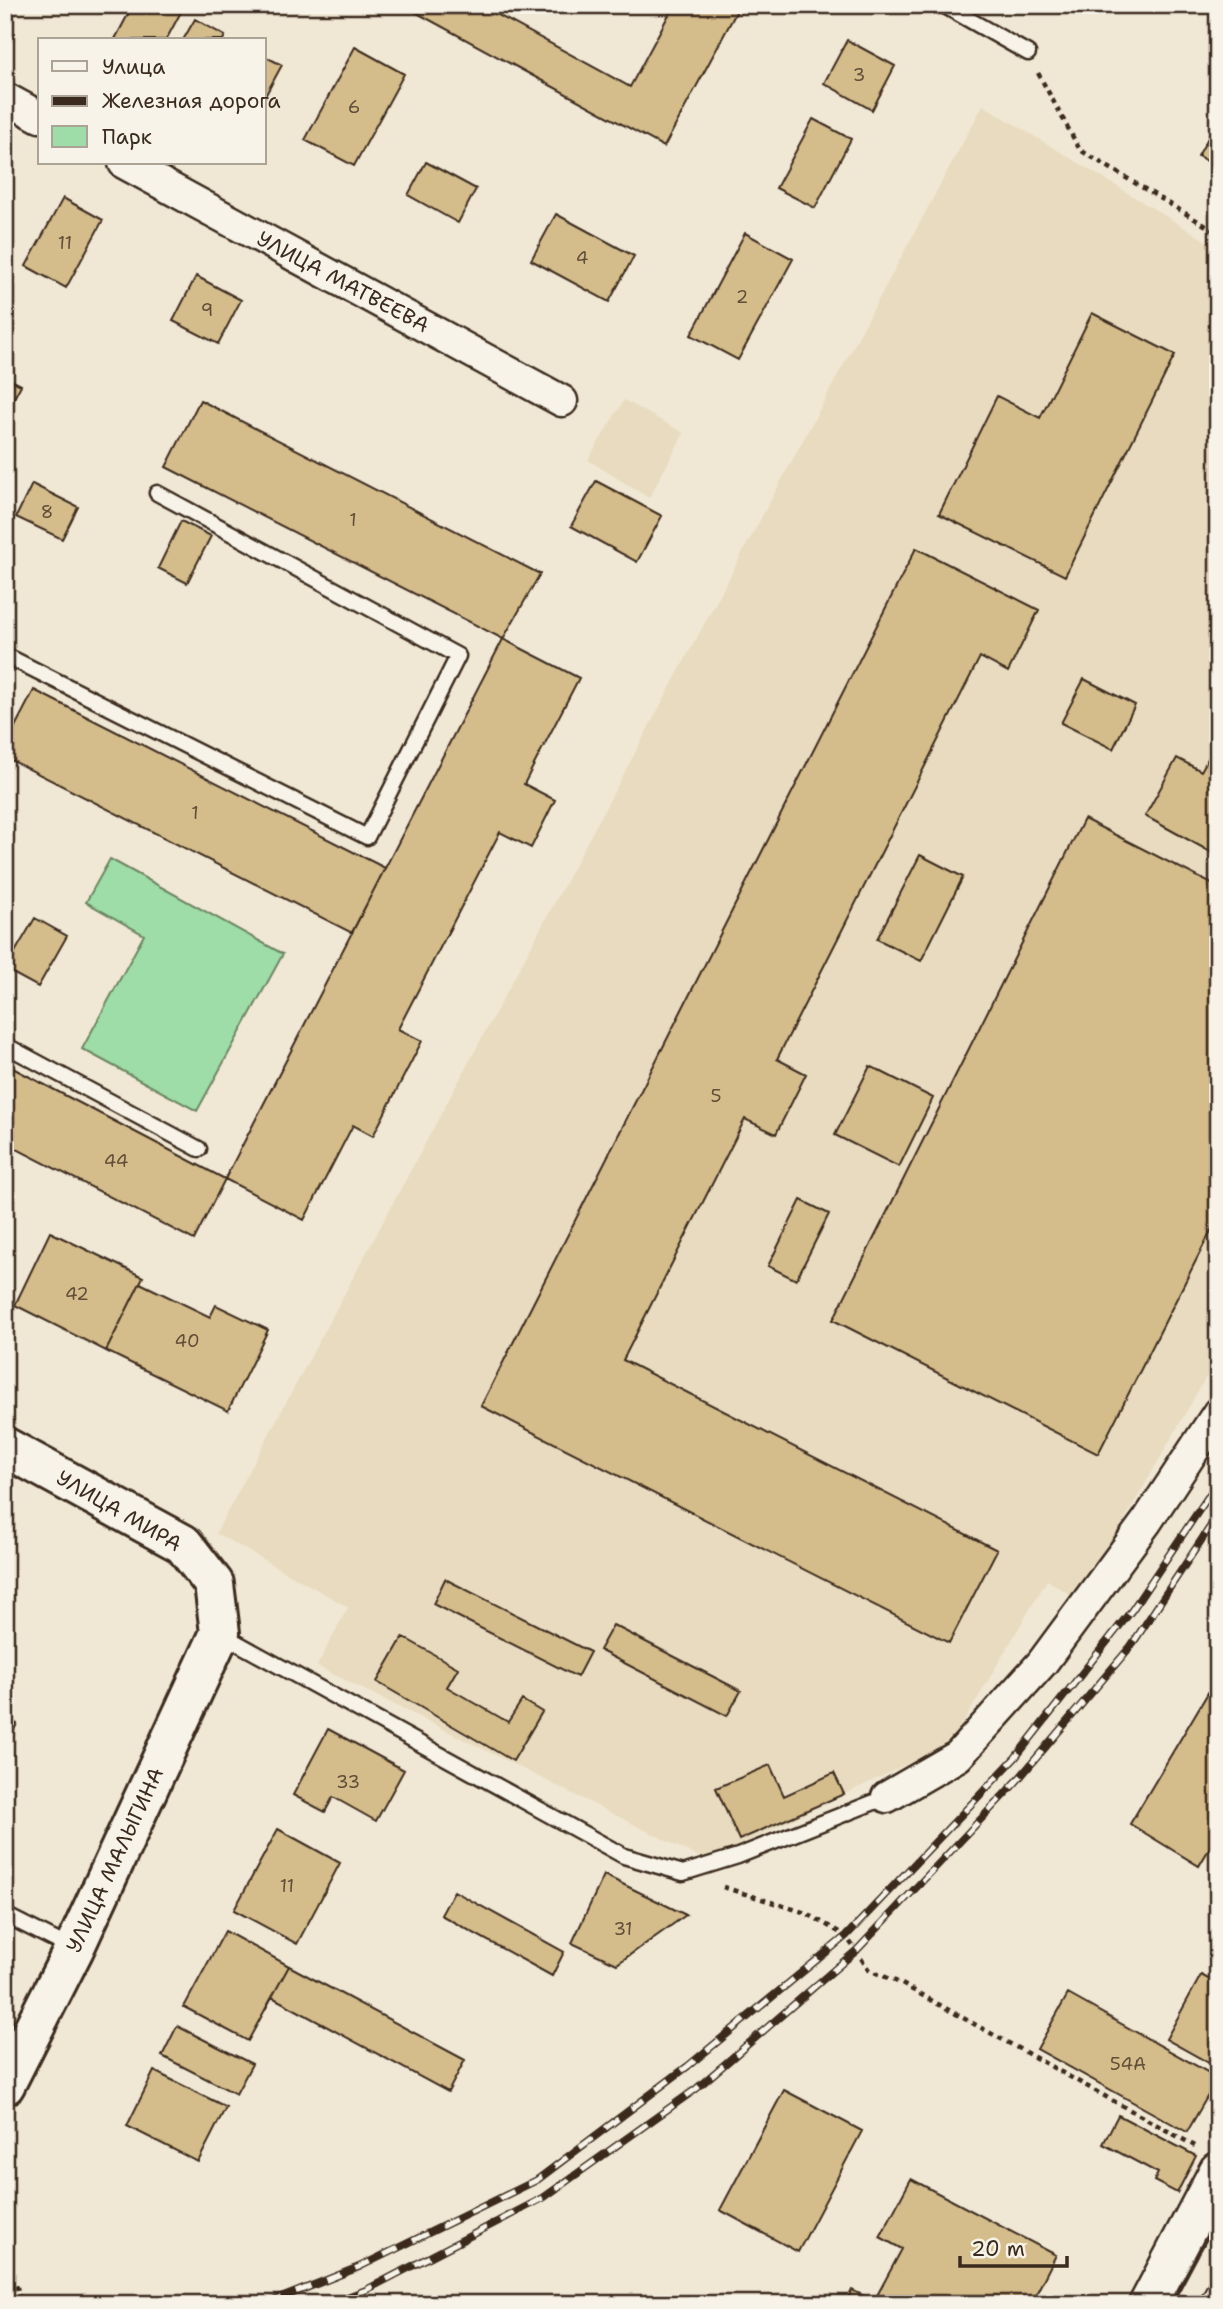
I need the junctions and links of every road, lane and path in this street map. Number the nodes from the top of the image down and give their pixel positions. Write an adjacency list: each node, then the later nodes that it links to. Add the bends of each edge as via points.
1 (943, 5): 2 (lane)
2 (1028, 53): 6 (path, via 1080,150)
3 (5, 99): 4 (street)
4 (38, 116)
5 (126, 164): 7 (street, УЛИЦА МАТВЕЕВА)
6 (1218, 233)
7 (562, 401)
8 (158, 493): 9 (lane, via 458,656 367,837)
9 (5, 655)
10 (5, 1045): 11 (lane)
11 (199, 1149)
12 (1218, 1413): 15 (street, via 1147,1521 1042,1664 958,1756)
13 (5, 1447): 14 (main road, УЛИЦА МИРА, via 183,1544 214,1584)
14 (220, 1633): 16 (lane, via 624,1856); 18 (main road, УЛИЦА МАЛЫГИНА)
15 (887, 1797): 16 (lane, via 738,1856)
16 (682, 1873): 20 (path, via 806,1913 846,1936 869,1970 900,1983)
17 (5, 1915): 18 (lane)
18 (74, 1949): 19 (main road, УЛИЦА МАЛЫГИНА)
19 (5, 2085)
20 (1212, 2162): 23 (street)
21 (5, 2287): 22 (path, via 18,2287)
22 (22, 2304)
23 (1148, 2304)

